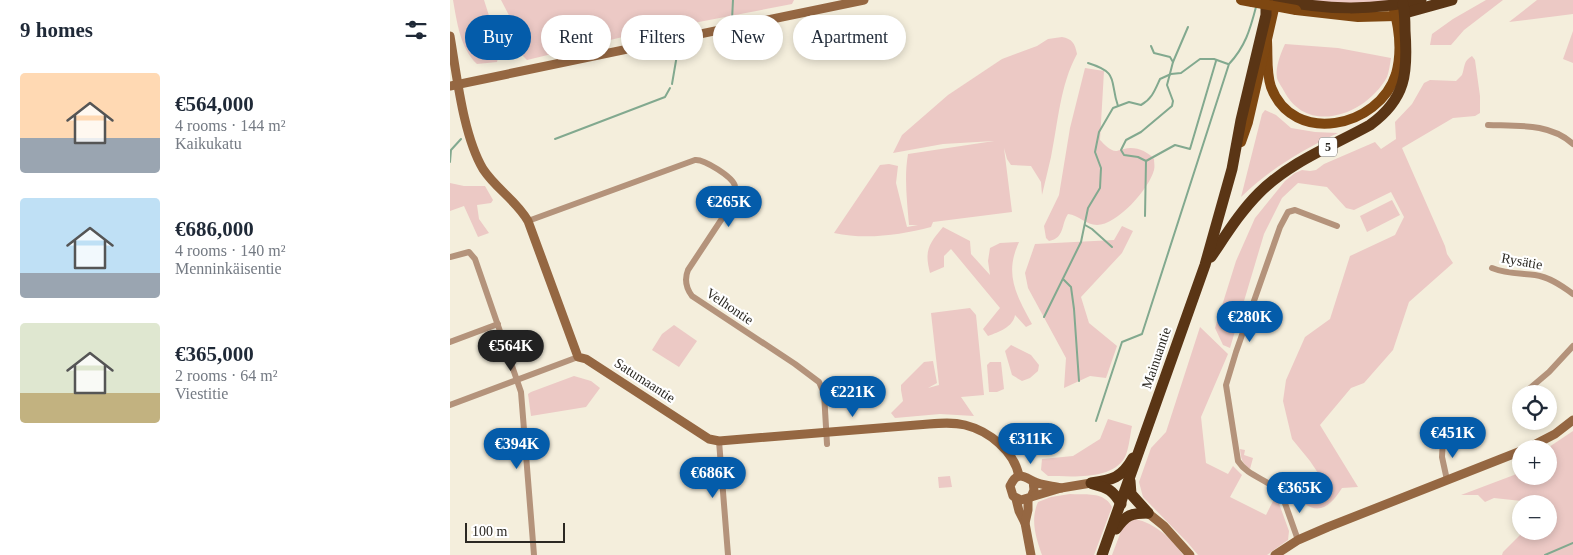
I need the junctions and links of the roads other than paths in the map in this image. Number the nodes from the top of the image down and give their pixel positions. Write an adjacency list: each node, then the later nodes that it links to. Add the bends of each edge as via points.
1 (864, 0): 11 (street)
2 (1241, 0): 7 (main road, bridge)
3 (1268, 0): 14 (highway, Mainuantie / 5)
4 (1277, 0): 7 (highway); 10 (main road, Mainuantie)
5 (1421, 0): 8 (highway)
6 (1452, 0): 8 (highway)
7 (1297, 7): 8 (highway)
8 (1399, 10): 10 (main road, via 1399,54 1390,86 1363,114 1338,123 1300,118 1280,103 1269,79); 18 (highway, 5, via 1407,62 1397,98 1370,126 1306,158 1260,191)
9 (450, 36): 11 (street)
10 (1267, 41): 14 (main road, Mainuantie, via 1248,122)
11 (454, 85): 15 (street, via 476,156 489,178 523,211)
12 (1488, 125): 13 (street, via 1544,128 1555,131)
13 (1573, 144)
14 (1232, 169): 18 (highway, Mainuantie / 5)
15 (528, 221): 24 (street); 29 (street, Velhontie, via 695,160 705,162 731,179 736,194 733,202 688,270 688,290 692,296 819,382 824,393)
16 (1337, 226): 47 (street, via 1295,210 1288,212 1226,385 1238,461 1245,471 1274,486 1282,495)
17 (450, 257): 21 (street, via 469,252 475,259)
18 (1205, 265): 30 (highway, Mainuantie / 5)
19 (1492, 268): 20 (street, Rysätie, via 1543,277)
20 (1573, 294)
21 (498, 324): 22 (street); 25 (street)
22 (450, 342)
23 (1573, 346): 26 (street)
24 (578, 357): 25 (street); 33 (street, Satumaantie, via 586,359 709,439)
25 (518, 381): 27 (street); 49 (street, via 522,396)
26 (1533, 385)
27 (450, 406)
28 (1573, 420): 32 (street)
29 (826, 432): 33 (street, Satumaantie); 34 (street, Velhontie); 36 (street, Satumaantie, via 964,424 995,440 1013,459)
30 (1146, 434): 37 (highway, Mainuantie / 5); 40 (highway, via 1120,475)
31 (1443, 439): 38 (street, via 1442,457)
32 (1543, 440)
33 (719, 441): 50 (street)
34 (827, 444)
35 (1512, 455): 38 (street)
36 (1019, 476): 39 (street); 43 (street, via 1010,486)
37 (1130, 479): 44 (highway, Mainuantie / 5); 45 (highway, via 1131,494)
38 (1447, 480): 47 (street)
39 (1033, 481): 41 (street); 42 (street, via 1034,490)
40 (1091, 483): 41 (street); 44 (highway, via 1115,493)
41 (1061, 488): 42 (street)
42 (1030, 498): 43 (street); 46 (street)
43 (1016, 499): 46 (street)
44 (1121, 504): 48 (highway, Mainuantie / 5)
45 (1148, 513): 48 (highway, via 1135,513 1124,518); 53 (street)
46 (1025, 523): 51 (street)
47 (1298, 540): 54 (street)
48 (1108, 541): 52 (highway, Mainuantie / 5)
49 (534, 555)
50 (728, 555)
51 (1031, 555)
52 (1102, 555)
53 (1190, 555)
54 (1275, 555)

